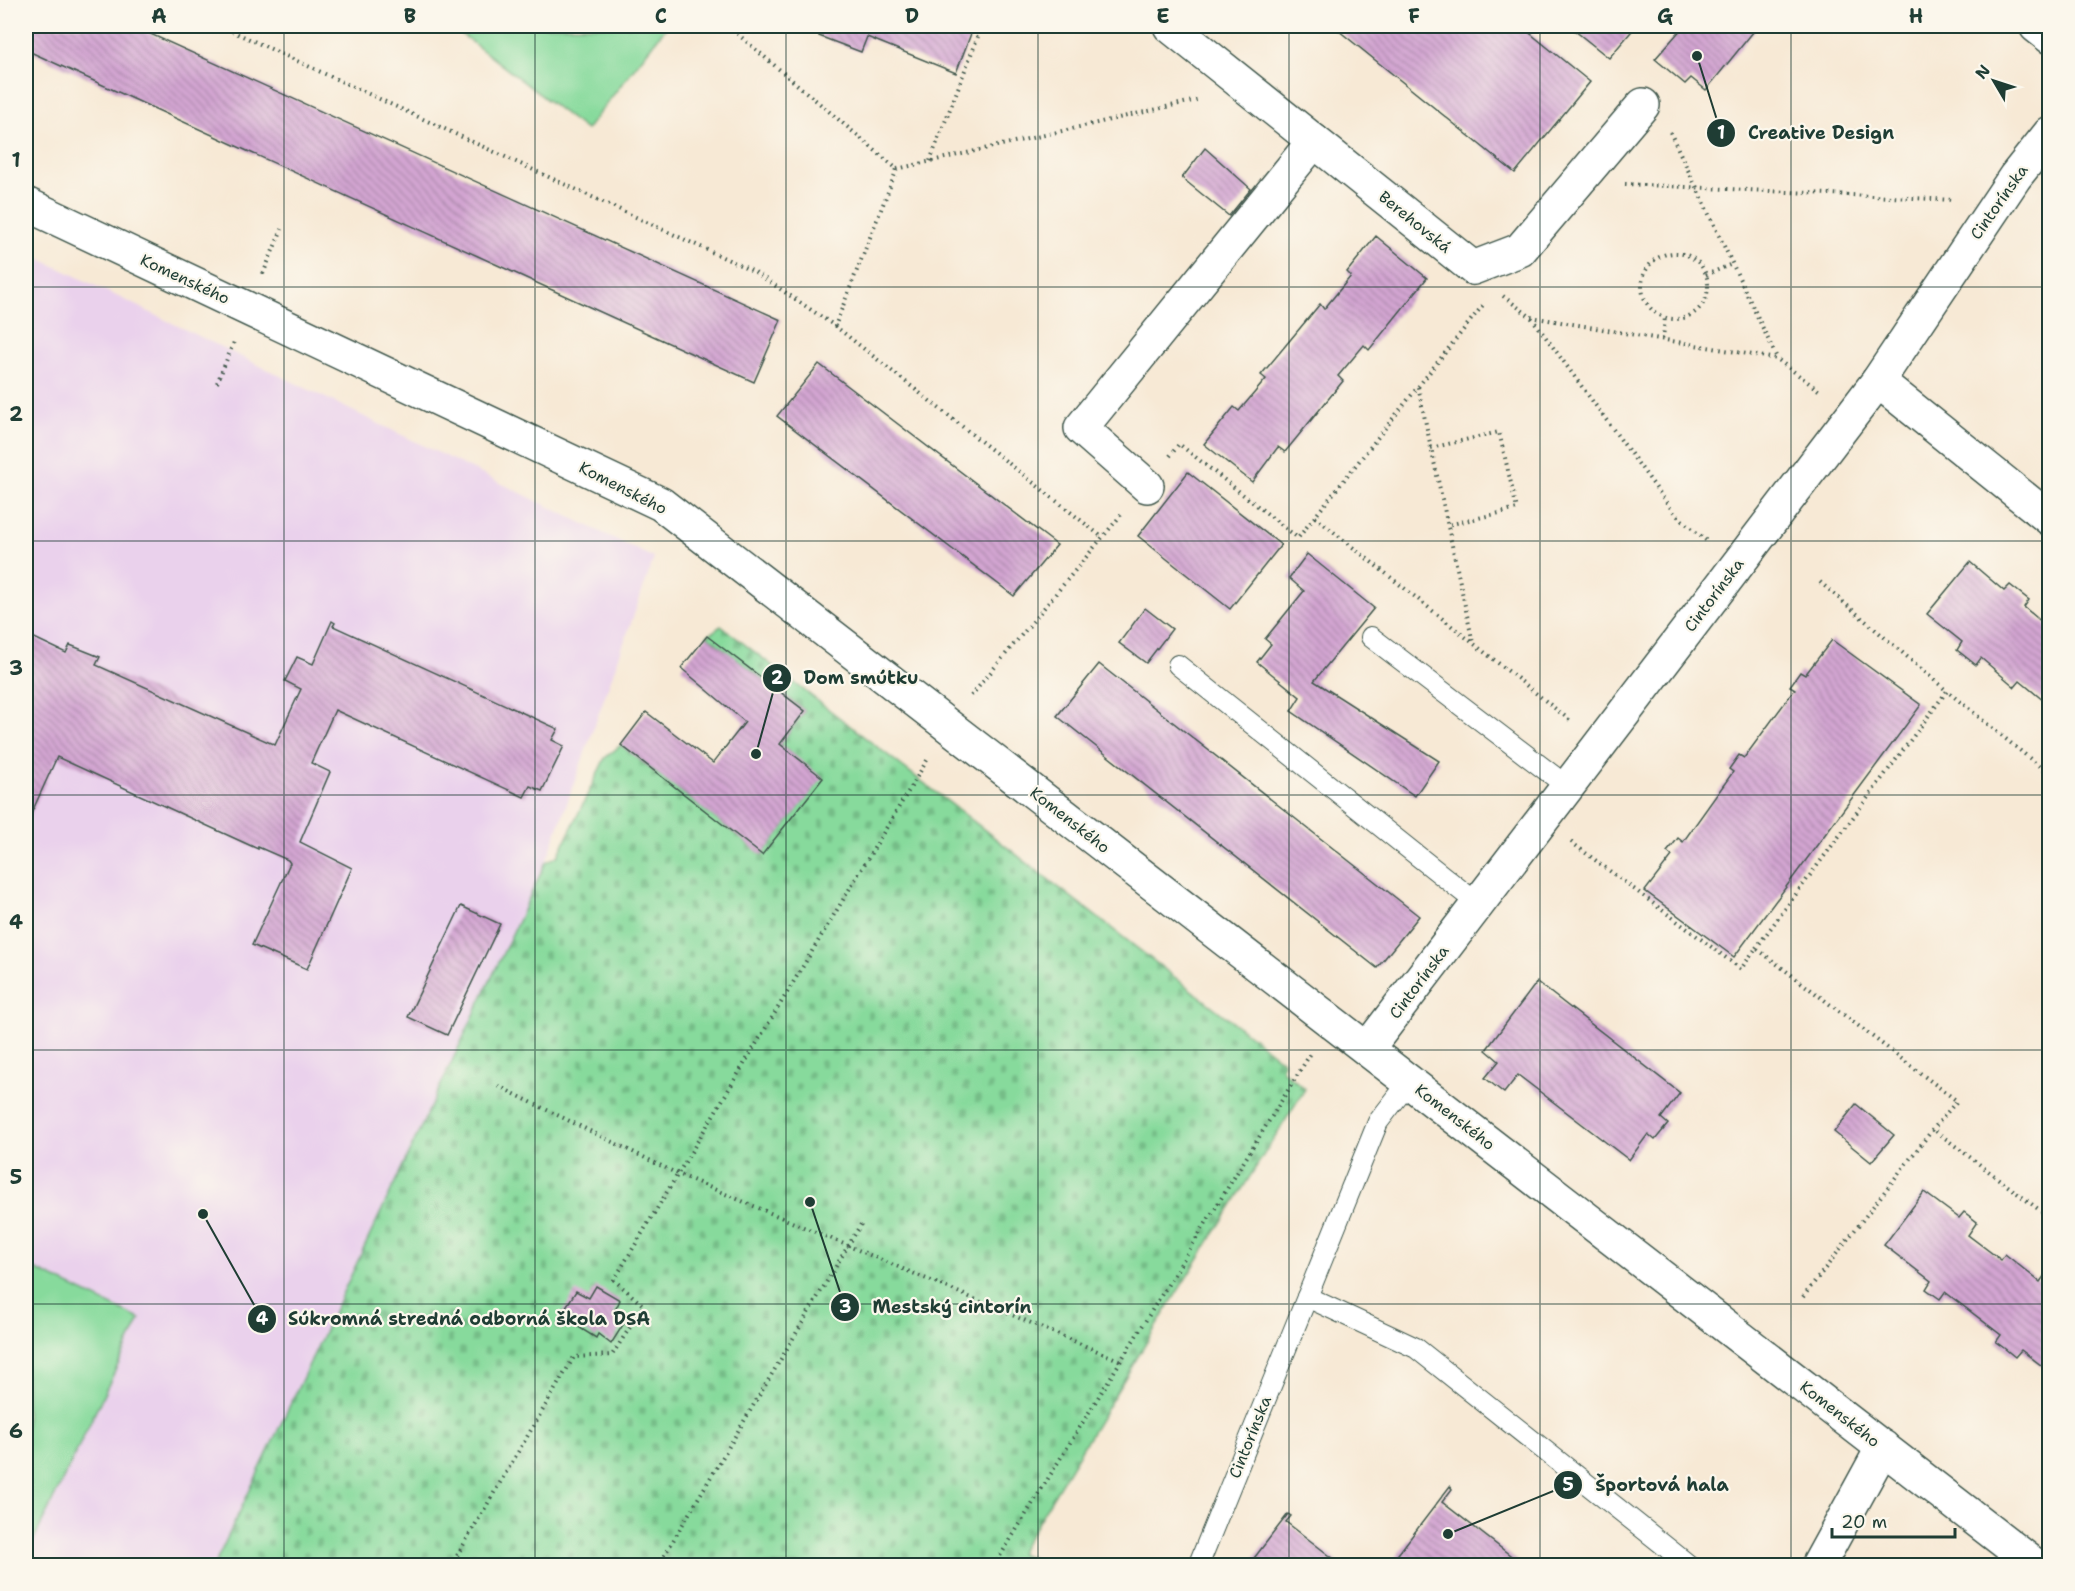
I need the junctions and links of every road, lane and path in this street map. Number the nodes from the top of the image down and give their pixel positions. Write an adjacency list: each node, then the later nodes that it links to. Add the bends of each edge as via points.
1 (221, 26): 24 (path, via 755,272)
2 (728, 26): 12 (path)
3 (982, 26): 11 (path)
4 (1170, 26): 7 (street, Berehovská)
5 (2036, 26): 6 (street)
6 (2049, 37)
7 (1230, 74): 10 (street, Berehovská); 11 (path, via 1211,97)
8 (1643, 105): 13 (street); 14 (path, via 1668,126)
9 (2049, 133): 28 (street, Cintorínska, via 2015,177)
10 (1314, 141): 19 (street, Berehovská); 33 (street, via 1082,428)
11 (930, 161): 12 (path)
12 (897, 169): 24 (path)
13 (1578, 182): 14 (path); 19 (street, via 1520,250)
14 (1696, 187): 15 (path); 18 (path)
15 (1958, 200)
16 (26, 204): 52 (street, Komenského, via 661,504)
17 (282, 230): 21 (path)
18 (1732, 264): 20 (path); 27 (path)
19 (1483, 272): 22 (path); 30 (path, via 1484,303)
20 (1706, 275): 23 (path, via 1707,294 1694,313); 23 (path, via 1698,262 1677,253 1666,254 1647,267 1642,289 1645,300)
21 (262, 277)
22 (1531, 317): 26 (path); 38 (path, via 1676,514)
23 (1665, 317): 26 (path)
24 (835, 326): 37 (path)
25 (236, 337): 29 (path)
26 (1663, 339): 27 (path)
27 (1777, 359): 31 (path)
28 (1878, 381): 31 (street, Cintorínska); 35 (street)
29 (217, 383)
30 (1418, 387): 32 (path); 34 (path)
31 (1852, 416): 38 (street, Cintorínska)
32 (1431, 448): 36 (path); 36 (path, via 1499,432 1517,509)
33 (1147, 486): 34 (path, via 1179,444 1298,538); 37 (path)
34 (1315, 517): 41 (path)
35 (2049, 519)
36 (1448, 525): 41 (path)
37 (1102, 537): 44 (path)
38 (1736, 567): 45 (street, Cintorínska)
39 (1820, 582): 43 (path)
40 (1371, 637): 48 (lane)
41 (1473, 644): 45 (path)
42 (1179, 665): 50 (lane)
43 (1947, 691): 47 (path); 51 (path)
44 (968, 700)
45 (1600, 745): 48 (street, Cintorínska)
46 (930, 754): 57 (path)
47 (2049, 775)
48 (1568, 787): 49 (street, Cintorínska)
49 (1542, 820): 50 (street, Cintorínska); 51 (path, via 1741,969)
50 (1478, 904): 53 (street, Cintorínska)
51 (1756, 948): 56 (path, via 1957,1101)
52 (1331, 1021): 53 (street, Komenského); 63 (path)
53 (1367, 1050): 54 (street, Komenského)
54 (1409, 1082): 61 (lane, Cintorínska, via 1378,1122); 64 (street, Komenského)
55 (498, 1086): 57 (path)
56 (1933, 1129): 58 (path); 62 (path)
57 (678, 1174): 60 (path); 65 (path, via 614,1280 644,1306 612,1355 574,1357)
58 (2049, 1218)
59 (861, 1224): 60 (path)
60 (849, 1245): 63 (path); 66 (path)
61 (1307, 1297): 68 (lane, Cintorínska); 69 (lane, via 1416,1348)
62 (1803, 1297)
63 (1120, 1361): 67 (path)
64 (1882, 1447): 70 (street); 71 (street, Komenského)
65 (451, 1566)
66 (658, 1566)
67 (994, 1566)
68 (1198, 1566)
69 (1690, 1566)
70 (1818, 1566)
71 (2036, 1566)

